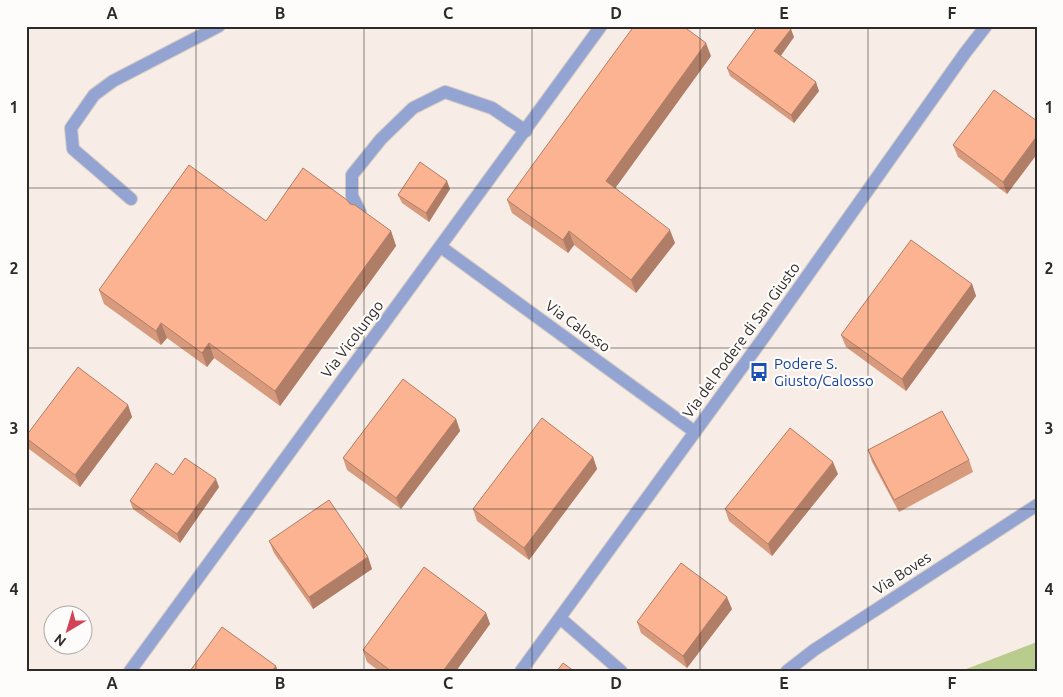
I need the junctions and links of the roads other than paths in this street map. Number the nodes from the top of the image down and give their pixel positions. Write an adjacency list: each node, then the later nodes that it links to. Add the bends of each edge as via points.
1 (219, 26): 5 (street, via 112,81 94,95 71,128 73,149)
2 (601, 26): 4 (street, Via Vicolungo)
3 (986, 26): 8 (street, Via del Podere di San Giusto)
4 (526, 131): 6 (street, via 492,108 445,92 413,108 381,139 352,175 352,196); 7 (street, Via Vicolungo)
5 (131, 200)
6 (360, 212)
7 (441, 247): 8 (street, Via Calosso); 11 (street, Via Vicolungo)
8 (695, 432): 10 (street, Via del Podere di San Giusto)
9 (1037, 504): 14 (street, Via Boves)
10 (560, 618): 12 (street, Via del Podere di San Giusto); 13 (street)
11 (130, 671)
12 (521, 671)
13 (621, 671)
14 (787, 671)

